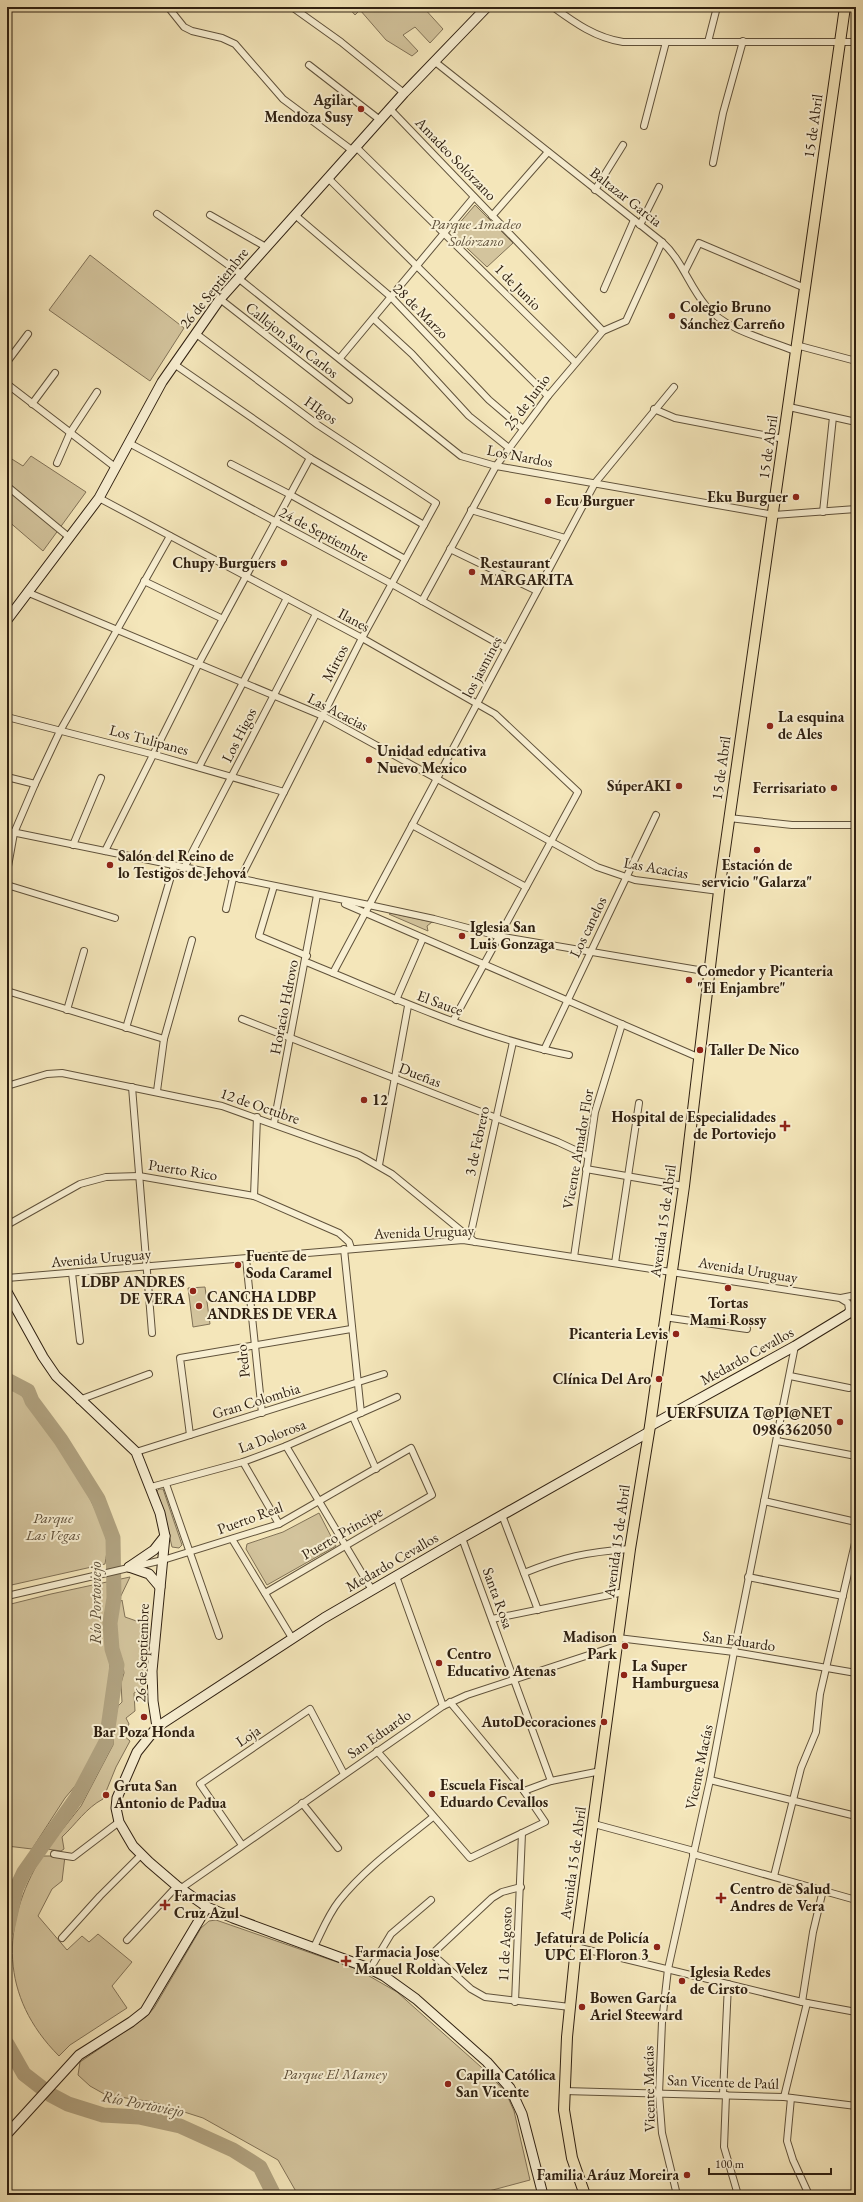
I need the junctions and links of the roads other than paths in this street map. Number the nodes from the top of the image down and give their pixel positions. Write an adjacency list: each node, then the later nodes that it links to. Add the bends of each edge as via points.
1 (168, 7): 19 (street, 1 de Junio, via 184,27 235,44 283,99)
2 (292, 7): 14 (street, via 341,42)
3 (486, 7): 12 (street, 26 de Septiembre)
4 (553, 7): 8 (street, via 579,26 602,38 623,42)
5 (717, 7): 9 (street)
6 (845, 7): 10 (main road, 15 de Abril)
7 (742, 41): 9 (street); 10 (street); 21 (street)
8 (666, 42): 9 (street); 17 (street)
9 (708, 42)
10 (841, 42): 11 (street); 38 (main road, 15 de Abril)
11 (856, 42)
12 (434, 61): 14 (street, 26 de Septiembre); 20 (street, Baltazar Garcia)
13 (309, 65): 16 (street)
14 (404, 93): 15 (street, 26 de Septiembre)
15 (390, 109): 16 (street, 26 de Septiembre); 25 (street, Amadeo Solórzano)
16 (380, 120): 19 (street, 26 de Septiembre)
17 (644, 126)
18 (623, 145): 24 (street)
19 (355, 149): 22 (street, 26 de Septiembre); 32 (street, 1 de Junio)
20 (548, 152): 24 (street, Baltazar Garcia); 29 (street)
21 (713, 163)
22 (328, 178): 28 (street, 26 de Septiembre); 35 (street)
23 (659, 187): 31 (street)
24 (595, 190): 30 (street, Baltazar Garcia)
25 (474, 197): 29 (street, Amadeo Solórzano); 32 (street)
26 (157, 214): 37 (street, Los Nardos)
27 (210, 215): 34 (street)
28 (295, 215): 34 (street, 26 de Septiembre); 40 (street, 28 de Marzo)
29 (492, 216): 43 (street, Amadeo Solórzano)
30 (634, 220): 31 (street, Baltazar Garcia); 39 (street)
31 (640, 225): 33 (street, Baltazar Garcia)
32 (444, 232): 35 (street); 50 (street, 1 de Junio)
33 (662, 242): 36 (street, Baltazar Garcia); 43 (street, via 626,321)
34 (266, 247): 37 (street, 26 de Septiembre)
35 (418, 264): 40 (street); 56 (street)
36 (685, 270): 38 (street, via 699,242); 46 (street, Baltazar Garcia, via 700,298 716,316 741,330)
37 (240, 276): 41 (street, 26 de Septiembre); 47 (street, Los Nardos)
38 (805, 288): 46 (main road, 15 de Abril)
39 (604, 289)
40 (391, 298): 42 (street); 63 (street, 28 de Marzo, via 490,400)
41 (220, 299): 44 (street, 26 de Septiembre); 57 (street, Callejon San Carlos)
42 (374, 319): 47 (street); 67 (street, via 412,354 469,416)
43 (603, 331): 50 (street, 25 de Junio)
44 (195, 333): 51 (street, 26 de Septiembre); 77 (street, HIgos, via 318,425)
45 (28, 334): 49 (street)
46 (796, 348): 48 (street, Baltazar Garcia); 59 (main road, 15 de Abril)
47 (340, 358): 71 (street, Los Nardos, via 454,452)
48 (856, 361)
49 (7, 362)
50 (575, 362): 56 (street, 25 de Junio)
51 (174, 364): 66 (street, 26 de Septiembre); 68 (street)
52 (55, 373): 58 (street)
53 (7, 384): 58 (street)
54 (674, 387): 60 (street, los jasmines)
55 (97, 392): 64 (street)
56 (548, 396): 63 (street, 25 de Junio)
57 (348, 400)
58 (32, 404): 64 (street)
59 (789, 407): 61 (street); 65 (main road, 15 de Abril)
60 (654, 409): 65 (street, via 675,418); 73 (street, los jasmines)
61 (833, 417): 62 (street); 80 (street)
62 (856, 422)
63 (523, 428): 67 (street, 25 de Junio)
64 (70, 433): 69 (street); 72 (street)
65 (784, 438): 81 (main road, 15 de Abril)
66 (129, 443): 72 (street, 26 de Septiembre); 82 (street, 24 de Septiembre)
67 (509, 448): 71 (street, 25 de Junio)
68 (310, 458): 75 (street); 83 (street)
69 (57, 463)
70 (231, 464): 75 (street)
71 (496, 466): 73 (street, Los Nardos); 79 (street, 25 de Junio)
72 (116, 467): 76 (street, 26 de Septiembre)
73 (595, 483): 81 (street, Los Nardos); 86 (street, los jasmines)
74 (7, 486): 85 (street)
75 (291, 495): 82 (street); 88 (street)
76 (99, 498): 84 (street, Ilanes); 85 (street, 26 de Septiembre)
77 (436, 504): 83 (street, Mirtos)
78 (856, 509): 80 (street, Los Nardos)
79 (471, 510): 86 (street); 87 (street, 25 de Junio)
80 (823, 512): 81 (street, Los Nardos)
81 (774, 515): 118 (main road, 15 de Abril)
82 (276, 523): 89 (street); 91 (street, 24 de Septiembre)
83 (424, 525): 88 (street, Mirtos)
84 (170, 536): 89 (street, Ilanes); 90 (street)
85 (70, 538): 93 (street, 26 de Septiembre)
86 (565, 538): 92 (street, los jasmines)
87 (450, 549): 92 (street); 95 (street, 25 de Junio)
88 (406, 559): 91 (street, Mirtos)
89 (245, 577): 94 (street, Ilanes); 97 (street)
90 (144, 581): 97 (street); 99 (street)
91 (392, 584): 95 (street, 24 de Septiembre); 100 (street, Mirtos)
92 (537, 591): 101 (street, los jasmines)
93 (29, 592): 98 (street, 26 de Septiembre); 99 (street, Las Acacias)
94 (287, 598): 96 (street, Ilanes); 103 (street)
95 (422, 601): 101 (street, 24 de Septiembre)
96 (316, 614): 100 (street, Ilanes); 104 (street, Los Higos)
97 (223, 618): 102 (street)
98 (7, 620)
99 (117, 630): 102 (street, Las Acacias); 108 (street)
100 (362, 638): 105 (street, Ilanes); 107 (street, Mirtos)
101 (506, 648): 105 (street, los jasmines)
102 (199, 663): 103 (street, Las Acacias); 109 (street)
103 (242, 682): 104 (street, Las Acacias); 110 (street)
104 (274, 696): 107 (street, Las Acacias); 112 (street, Los Higos)
105 (477, 704): 114 (street, los jasmines); 122 (street, Ilanes, via 506,723 578,792)
106 (7, 716): 108 (street, Los Tulipanes)
107 (323, 716): 114 (street, Las Acacias); 116 (street, Mirtos)
108 (60, 731): 109 (street, Los Tulipanes); 115 (street)
109 (154, 755): 110 (street, Los Tulipanes); 124 (street)
110 (199, 767): 112 (street, Los Tulipanes)
111 (7, 777): 115 (street)
112 (233, 777): 116 (street, Los Tulipanes); 126 (street, Los Higos)
113 (101, 778): 123 (street)
114 (437, 779): 119 (street, los jasmines); 122 (street, Las Acacias)
115 (35, 784): 121 (street)
116 (284, 792): 129 (street, Mirtos)
117 (656, 815): 128 (street, Los canelos)
118 (729, 818): 120 (street, via 792,825); 133 (main road, 15 de Abril)
119 (412, 825): 132 (street); 136 (street, los jasmines)
120 (856, 825)
121 (10, 832): 123 (street); 127 (street)
122 (550, 843): 128 (street, Las Acacias, via 596,867); 132 (street)
123 (73, 845): 124 (street)
124 (105, 851): 125 (street)
125 (174, 866): 126 (street); 157 (street)
126 (184, 868): 129 (street)
127 (7, 872)
128 (626, 878): 133 (street, Las Acacias); 144 (street, Los canelos)
129 (237, 879): 131 (street); 137 (street, Mirtos)
130 (7, 885): 139 (street)
131 (274, 886): 134 (street); 145 (street, El Sauce, via 259,936)
132 (526, 887): 140 (street)
133 (719, 891): 147 (main road, Avenida 15 de Abril)
134 (317, 895): 135 (street); 145 (street, Horacio Hdrovo)
135 (336, 900): 136 (street); 138 (street)
136 (369, 905): 138 (street, los jasmines); 140 (street)
137 (226, 909)
138 (366, 912): 141 (street); 148 (street, los jasmines)
139 (115, 918)
140 (498, 936): 144 (street); 146 (street)
141 (423, 938): 146 (street); 150 (street)
142 (192, 940): 159 (street)
143 (84, 951): 153 (street)
144 (590, 953): 147 (street); 151 (street, Los canelos)
145 (307, 959): 148 (street, El Sauce); 158 (street, Horacio Hdrovo)
146 (483, 965): 151 (street); 155 (street)
147 (710, 972): 163 (main road, Avenida 15 de Abril)
148 (333, 973): 150 (street, El Sauce)
149 (7, 991): 153 (street)
150 (396, 1000): 152 (street, El Sauce)
151 (567, 1001): 156 (street); 161 (street, Los canelos)
152 (408, 1006): 155 (street, El Sauce); 164 (street)
153 (67, 1010): 157 (street)
154 (242, 1019): 158 (street, Dueñas)
155 (453, 1021): 160 (street, El Sauce)
156 (622, 1024): 163 (street); 172 (street, Vicente Amador Flor, via 599,1097)
157 (126, 1028): 159 (street)
158 (291, 1038): 164 (street, Dueñas); 171 (street, Horacio Hdrovo)
159 (164, 1039): 167 (street)
160 (513, 1042): 161 (street, El Sauce); 170 (street, 3 de Febrero)
161 (544, 1050): 162 (street, El Sauce)
162 (569, 1055)
163 (700, 1058): 177 (main road, Avenida 15 de Abril)
164 (395, 1080): 170 (street, Dueñas); 173 (street)
165 (7, 1086): 166 (street, 12 de Octubre, via 55,1073)
166 (132, 1087): 167 (street, 12 de Octubre); 175 (street)
167 (157, 1091): 169 (street, 12 de Octubre, via 208,1102)
168 (640, 1102): 176 (street)
169 (257, 1117): 171 (street, 12 de Octubre); 178 (street)
170 (495, 1118): 172 (street, Dueñas); 180 (street, 3 de Febrero)
171 (274, 1123): 173 (street, 12 de Octubre)
172 (588, 1156): 174 (street, Vicente Amador Flor)
173 (379, 1165): 180 (street, 12 de Octubre, via 422,1196)
174 (586, 1169): 176 (street); 184 (street, Vicente Amador Flor)
175 (139, 1176): 178 (street, Puerto Rico); 179 (street, Puerto Rico, via 106,1177 80,1184); 187 (street)
176 (628, 1177): 177 (street); 186 (street)
177 (684, 1186): 188 (main road, Avenida 15 de Abril)
178 (254, 1196): 183 (street, Puerto Rico, via 339,1233 349,1242)
179 (7, 1225)
180 (470, 1237): 181 (street); 182 (street, 12 de Octubre)
181 (462, 1240): 182 (street, Avenida Uruguay); 183 (street, Avenida Uruguay)
182 (475, 1242): 184 (street, Avenida Uruguay)
183 (348, 1249): 185 (street, Avenida Uruguay); 197 (street)
184 (574, 1257): 186 (street, Avenida Uruguay)
185 (246, 1258): 187 (street, Avenida Uruguay); 201 (street, Pedro)
186 (615, 1263): 188 (street, Avenida Uruguay)
187 (147, 1267): 189 (street, Avenida Uruguay); 199 (street)
188 (671, 1272): 193 (street, Avenida Uruguay); 195 (main road, Avenida 15 de Abril)
189 (72, 1273): 190 (street, Avenida Uruguay); 200 (street)
190 (7, 1278)
191 (7, 1292): 209 (street, 26 de Septiembre, via 49,1367)
192 (856, 1295): 193 (street, Avenida Uruguay)
193 (840, 1298): 196 (street, via 848,1303)
194 (856, 1309): 196 (street, Medardo Cevallos)
195 (664, 1316): 198 (street); 213 (main road, Avenida 15 de Abril)
196 (846, 1316): 202 (street, Medardo Cevallos)
197 (351, 1329): 201 (street); 206 (street)
198 (747, 1329)
199 (152, 1333)
200 (80, 1342)
201 (254, 1345): 210 (street, Pedro); 214 (street, via 180,1358)
202 (795, 1346): 205 (street, Vicente Macías); 213 (street, Medardo Cevallos)
203 (149, 1374): 209 (street)
204 (384, 1374): 206 (street, Gran Colombia)
205 (790, 1376): 207 (street); 215 (street, Vicente Macías)
206 (357, 1383): 210 (street, Gran Colombia); 211 (street)
207 (848, 1388)
208 (397, 1397): 211 (street, La Dolorosa)
209 (80, 1400): 217 (street, 26 de Septiembre)
210 (262, 1413): 214 (street, Gran Colombia)
211 (360, 1413): 212 (street, La Dolorosa)
212 (353, 1417): 216 (street, La Dolorosa); 220 (street)
213 (649, 1429): 226 (street, Medardo Cevallos); 234 (main road, Avenida 15 de Abril)
214 (190, 1435): 217 (street, Gran Colombia)
215 (777, 1441): 218 (street); 225 (street, Vicente Macías)
216 (286, 1446): 219 (street, La Dolorosa); 224 (street)
217 (136, 1452): 222 (street, 26 de Septiembre)
218 (856, 1456)
219 (243, 1462): 221 (street, La Dolorosa); 228 (street)
220 (376, 1469): 223 (street, Puerto Real, via 411,1448); 224 (street, Puerto Real)
221 (166, 1484): 222 (street, La Dolorosa); 235 (street)
222 (151, 1488): 229 (street, 26 de Septiembre)
223 (432, 1495): 233 (street, Puerto Principe)
224 (320, 1501): 228 (street, Puerto Real); 233 (street)
225 (764, 1501): 227 (street); 240 (street, Vicente Macías)
226 (502, 1515): 230 (street, Medardo Cevallos); 238 (street)
227 (856, 1522)
228 (279, 1524): 231 (street, Puerto Real)
229 (165, 1536): 236 (street, 26 de Septiembre); 237 (street, via 154,1550)
230 (462, 1538): 239 (street, Medardo Cevallos); 248 (street, Santa Rosa)
231 (232, 1539): 235 (street, Puerto Real); 244 (street)
232 (856, 1539): 246 (street)
233 (346, 1546): 242 (street); 244 (street, Puerto Principe)
234 (630, 1549): 238 (street, via 591,1551 559,1559); 243 (main road, Avenida 15 de Abril)
235 (190, 1552): 236 (street, Puerto Real); 249 (street)
236 (163, 1560): 237 (street, Puerto Real); 241 (street, 26 de Septiembre)
237 (129, 1567): 241 (street, via 149,1574); 245 (street, Puerto Real)
238 (524, 1573): 247 (street)
239 (396, 1576): 242 (street, Medardo Cevallos); 257 (street)
240 (748, 1577): 246 (street); 252 (street, Vicente Macías)
241 (160, 1587): 258 (street, 26 de Septiembre, via 152,1671)
242 (372, 1590): 250 (street, Medardo Cevallos)
243 (624, 1592): 247 (street); 251 (main road, Avenida 15 de Abril)
244 (265, 1593): 250 (street)
245 (7, 1596)
246 (843, 1596): 253 (street)
247 (538, 1610): 248 (street)
248 (492, 1619): 255 (street, Santa Rosa)
249 (219, 1636)
250 (292, 1638): 258 (street, Medardo Cevallos)
251 (617, 1642): 252 (street, San Eduardo); 255 (street, San Eduardo); 260 (main road, Avenida 15 de Abril)
252 (734, 1652): 253 (street, San Eduardo); 262 (street, Vicente Macías)
253 (825, 1668): 254 (street, San Eduardo); 265 (street, via 816,1732 801,1768)
254 (856, 1673)
255 (514, 1680): 256 (street, San Eduardo); 263 (street, Santa Rosa)
256 (450, 1702): 257 (street, San Eduardo); 264 (street)
257 (443, 1706): 259 (street, San Eduardo)
258 (157, 1727): 269 (street, via 137,1752 120,1790 116,1808)
259 (377, 1751): 261 (street, San Eduardo); 268 (street)
260 (602, 1771): 263 (street); 270 (main road, Avenida 15 de Abril)
261 (344, 1774): 266 (street, San Eduardo); 272 (street, Loja, via 310,1709 200,1784)
262 (710, 1780): 265 (street); 274 (street, Vicente Macías)
263 (551, 1781): 264 (street)
264 (524, 1791): 271 (street, via 545,1822)
265 (792, 1800): 267 (street); 277 (street)
266 (302, 1803): 272 (street, San Eduardo); 273 (street)
267 (856, 1816)
268 (434, 1817): 271 (street, via 470,1858); 287 (street, via 347,1892 330,1915)
269 (119, 1822): 275 (street, via 73,1858); 276 (street, via 128,1839)
270 (594, 1824): 274 (street); 286 (main road, Avenida 15 de Abril)
271 (522, 1833): 279 (street, 11 de Agosto)
272 (242, 1845): 278 (street, San Eduardo)
273 (338, 1848)
274 (694, 1853): 277 (street); 288 (street, Vicente Macías)
275 (54, 1854)
276 (141, 1854): 278 (street); 284 (street)
277 (774, 1876): 280 (street)
278 (179, 1887): 283 (street); 285 (street, San Eduardo)
279 (521, 1887): 291 (street, 11 de Agosto); 291 (street, 11 de Agosto, via 502,1892 492,1898 432,1954 479,1994 491,1999)
280 (823, 1890): 282 (street); 292 (street, via 813,1932)
281 (431, 1900): 289 (street, via 392,1934)
282 (856, 1900)
283 (207, 1907): 287 (street); 300 (street, via 145,2011 74,2059)
284 (62, 1938)
285 (128, 1940)
286 (576, 1946): 288 (street); 293 (main road, Avenida 15 de Abril)
287 (314, 1947): 289 (street)
288 (668, 1968): 290 (street); 296 (street, Vicente Macías, via 662,2022)
289 (370, 1969): 301 (street, via 405,1990 499,2074 517,2101)
290 (728, 1984): 292 (street); 297 (street)
291 (515, 2002): 293 (street, 11 de Agosto)
292 (804, 2002): 294 (street); 298 (street)
293 (570, 2007): 295 (main road, Avenida 15 de Abril)
294 (856, 2012)
295 (564, 2091): 296 (street, San Vicente de Paúl); 302 (main road, Avenida 15 de Abril, via 564,2110 572,2158)
296 (659, 2094): 297 (street, San Vicente de Paúl); 303 (street, Vicente Macías, via 662,2134)
297 (724, 2094): 298 (street, San Vicente de Paúl); 304 (street, via 724,2147)
298 (788, 2097): 299 (street, San Vicente de Paúl); 305 (street, via 788,2141 793,2160)
299 (856, 2106)
300 (7, 2134)
301 (543, 2195)
302 (585, 2195)
303 (677, 2195)
304 (738, 2195)
305 (809, 2195)

